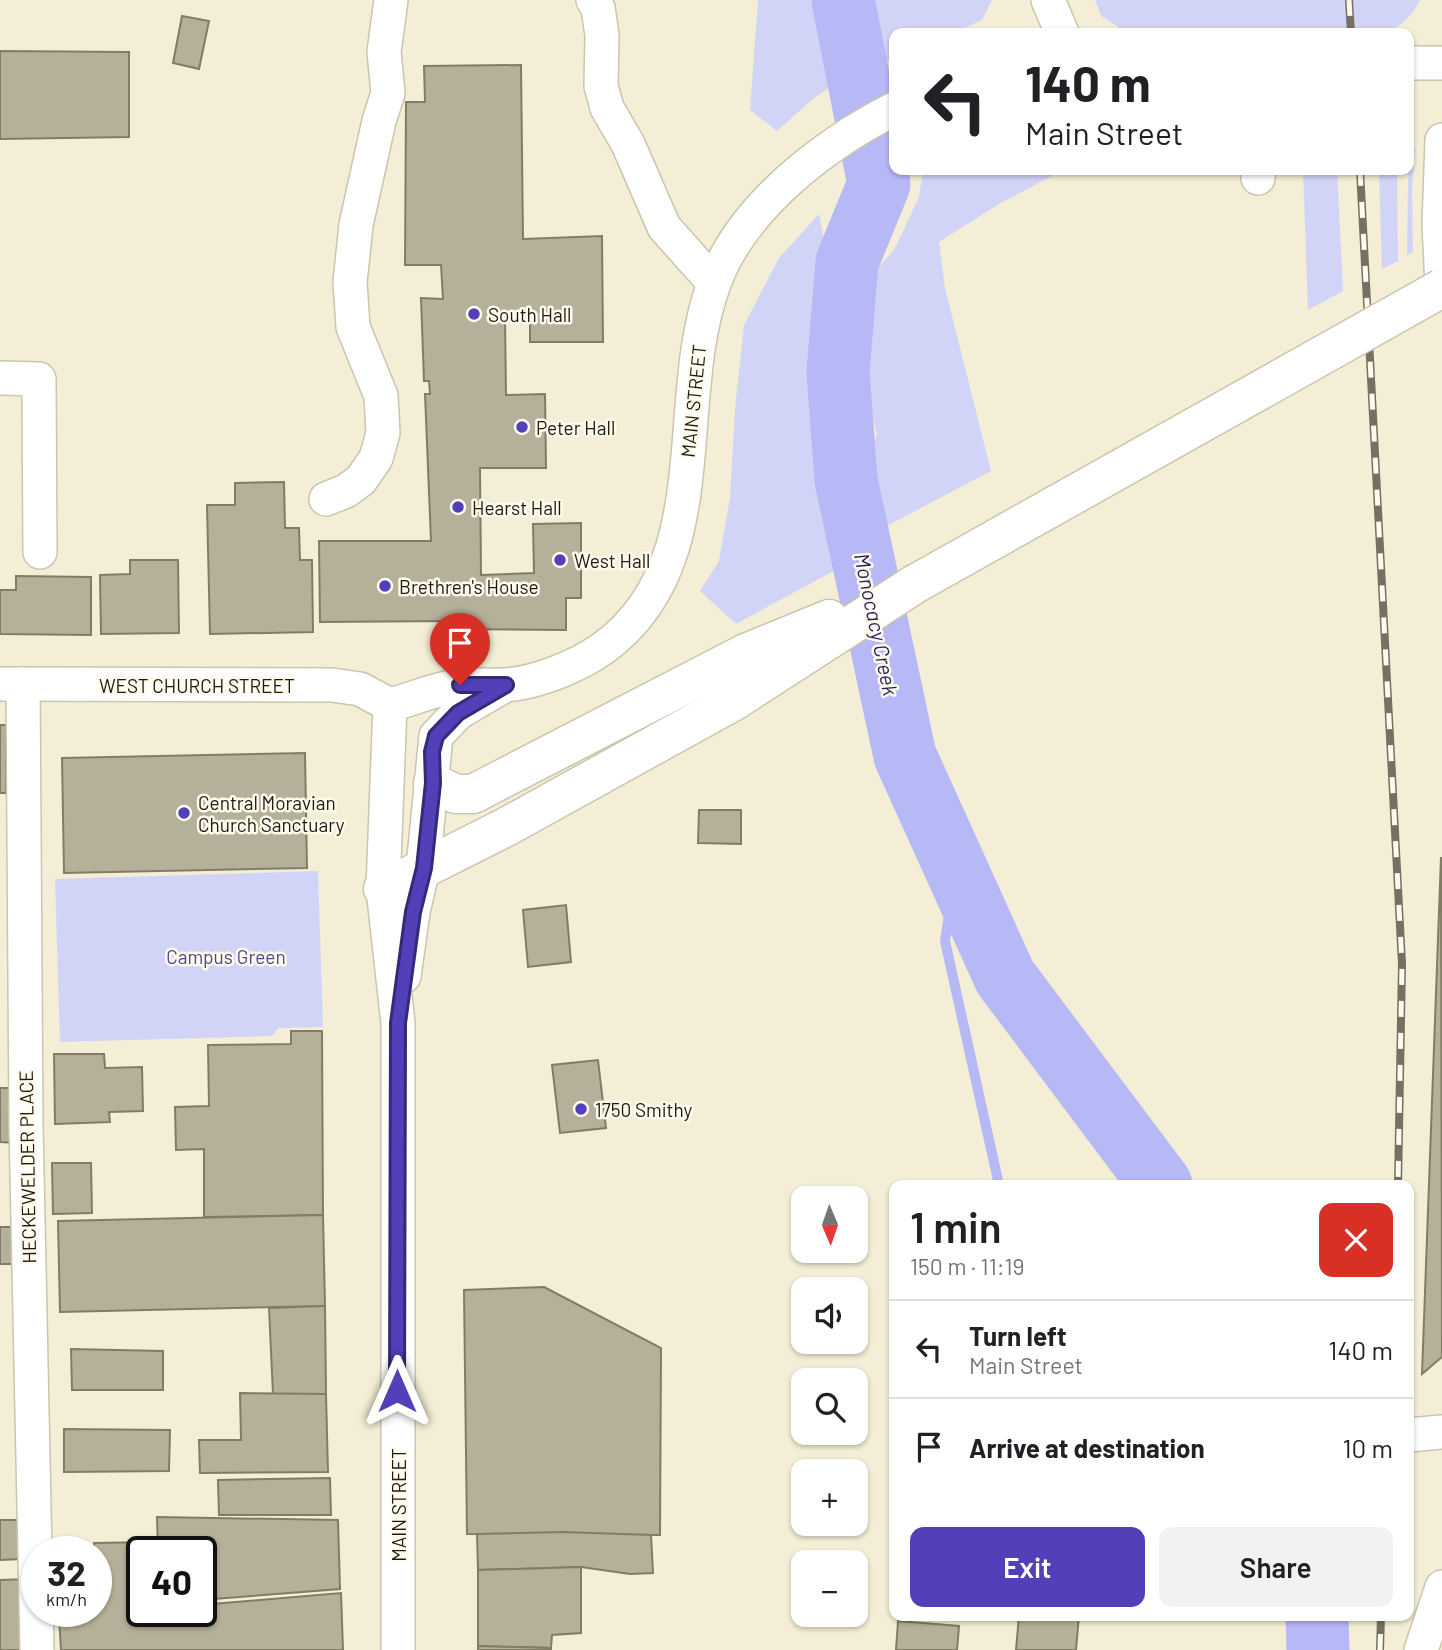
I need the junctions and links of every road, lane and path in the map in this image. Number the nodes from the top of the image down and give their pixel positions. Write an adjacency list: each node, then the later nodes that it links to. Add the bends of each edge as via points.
1 (391, 0): 12 (street, via 384,52 388,93 356,225 350,282 353,327 381,396 383,433 376,458 361,480)
2 (593, 0): 9 (street, via 602,35 601,86 607,108 664,227)
3 (1048, 0): 4 (street)
4 (1060, 28)
5 (1414, 63): 6 (street)
6 (1442, 63)
7 (889, 112): 9 (street, MAIN STREET, via 816,157 764,206 727,255)
8 (1442, 140): 10 (street)
9 (714, 283): 16 (street, MAIN STREET, via 699,342 680,519 660,581 636,616 602,649 574,664)
10 (1442, 287): 14 (highway, bridge)
11 (0, 378): 13 (street, via 39,379)
12 (326, 499)
13 (40, 552)
14 (915, 584): 18 (highway, via 746,653 473,794 456,794); 19 (highway, via 734,701)
15 (11, 684): 17 (street, WEST CHURCH STREET, via 332,685 360,690); 25 (street, HECKEWELDER PLACE)
16 (506, 685): 17 (street, MAIN STREET, via 449,687); 18 (street, MAIN STREET, via 458,713 436,736)
17 (390, 705): 20 (street, MAIN STREET)
18 (433, 783): 19 (street, MAIN STREET)
19 (424, 868): 20 (highway); 21 (street, MAIN STREET, via 413,912)
20 (383, 889): 21 (street, MAIN STREET)
21 (398, 1023): 26 (street, MAIN STREET)
22 (1442, 1432): 23 (street)
23 (1414, 1435)
24 (1442, 1587): 27 (street)
25 (37, 1650)
26 (398, 1650)
27 (1421, 1650)

